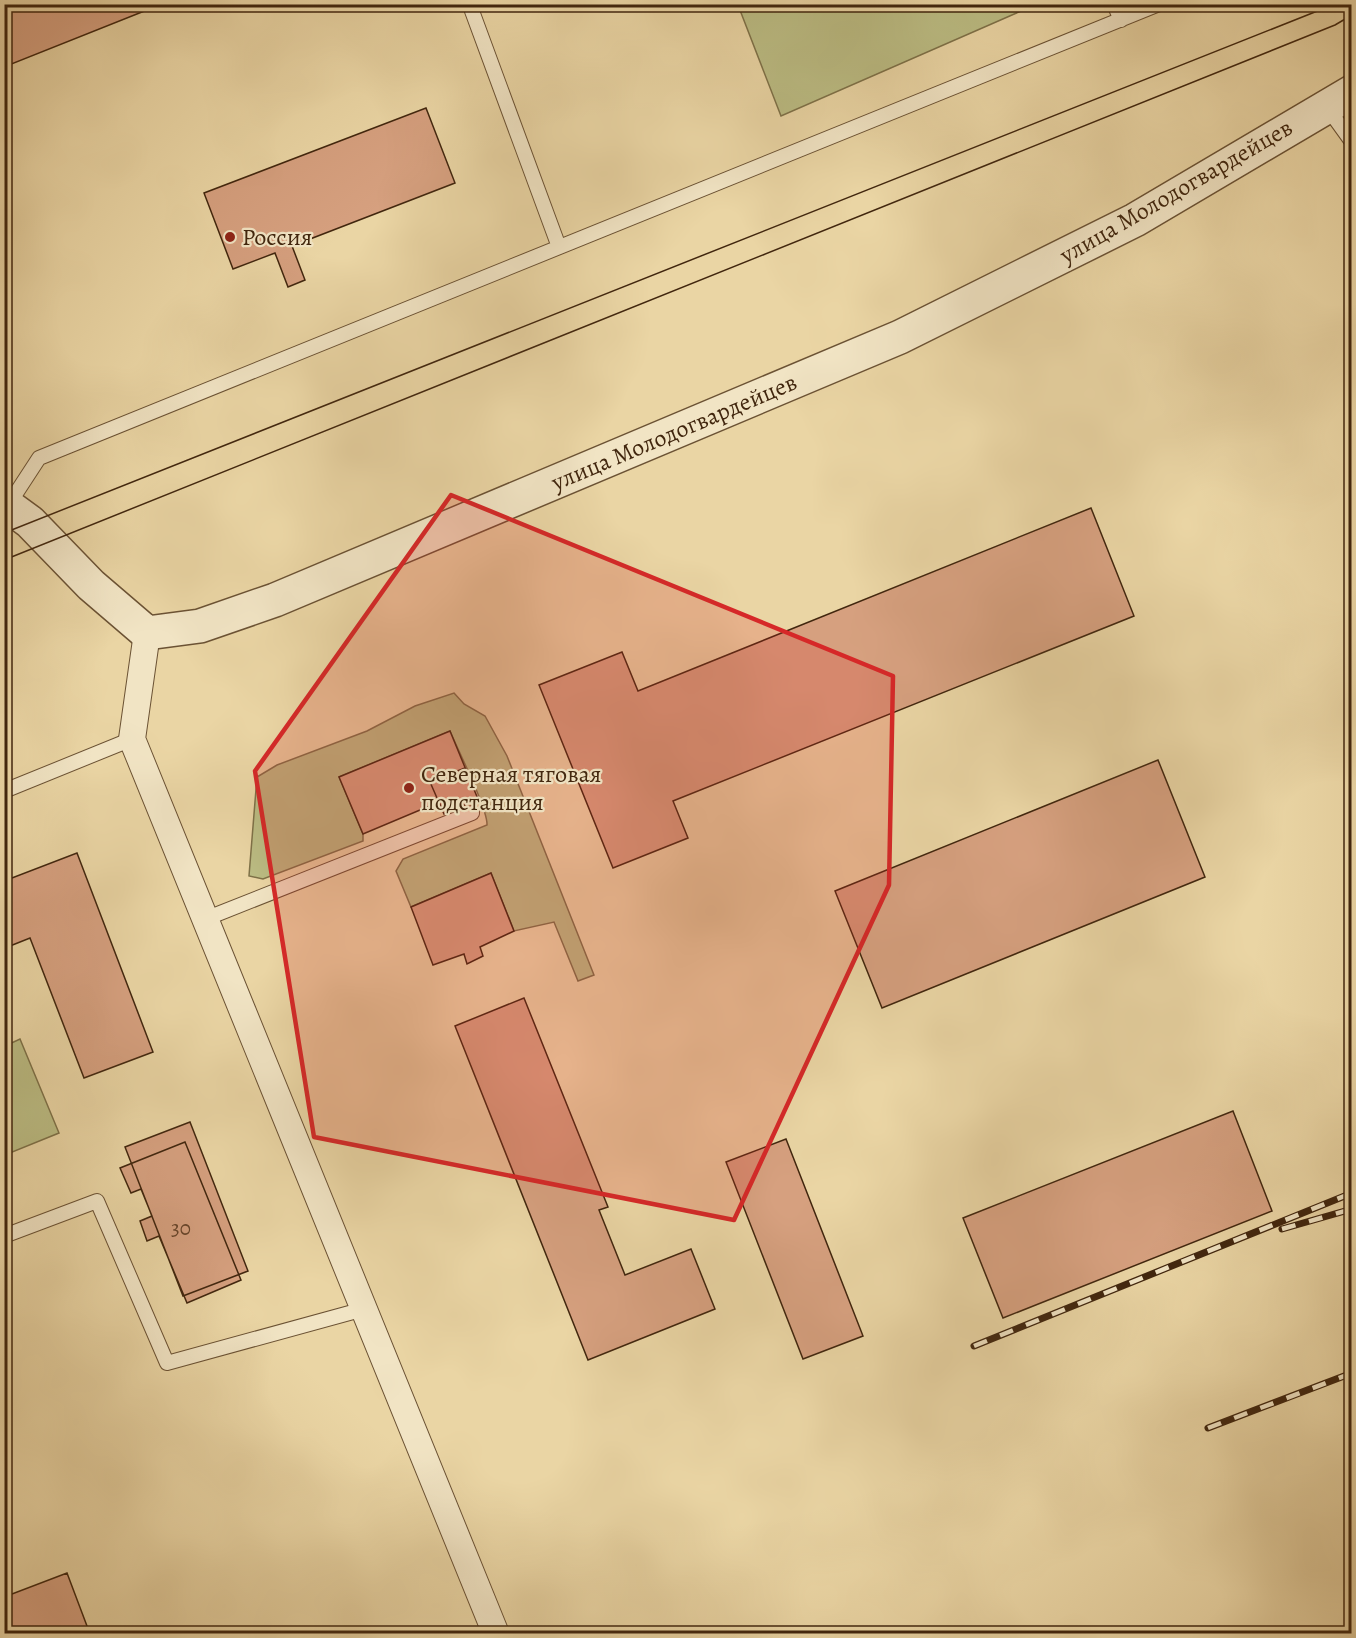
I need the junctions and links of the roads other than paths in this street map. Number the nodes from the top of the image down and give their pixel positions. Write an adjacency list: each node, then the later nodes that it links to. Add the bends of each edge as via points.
1 (1114, 4): 4 (lane)
2 (1159, 4): 4 (lane)
3 (472, 11): 7 (lane)
4 (1121, 20): 7 (lane)
5 (1339, 99): 6 (lane); 9 (street, улица Молодогвардейцев, via 1135,220 900,337 275,600 200,626)
6 (1352, 142)
7 (559, 247): 8 (lane, via 39,458)
8 (7, 504): 9 (street)
9 (147, 633): 10 (street)
10 (132, 739): 11 (lane); 13 (street)
11 (4, 791)
12 (472, 813): 13 (lane)
13 (205, 919): 15 (street)
14 (4, 1236): 15 (lane, via 97,1201 167,1363)
15 (364, 1309): 16 (street)
16 (496, 1634)

